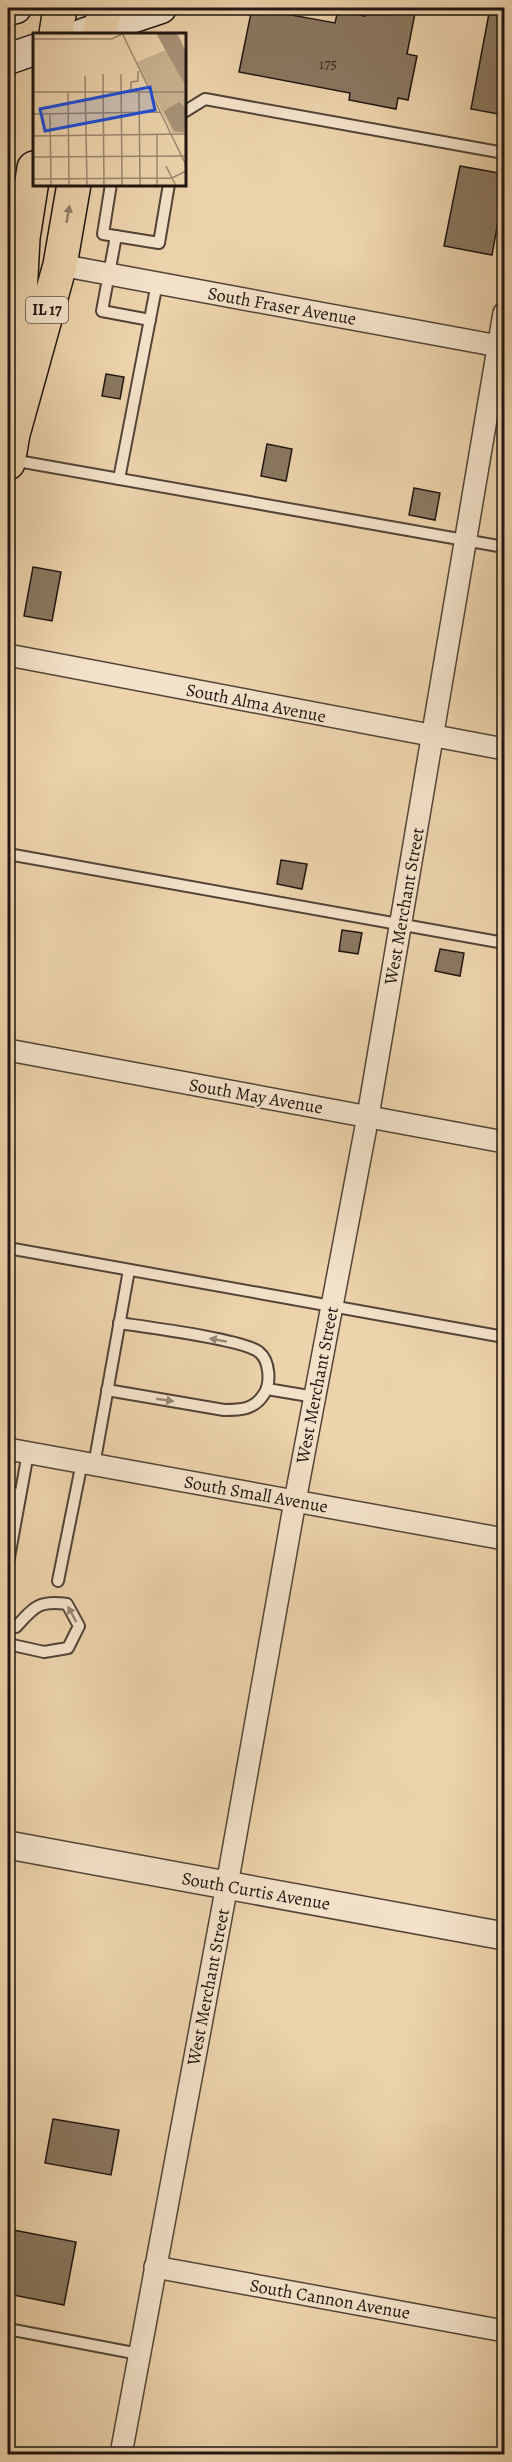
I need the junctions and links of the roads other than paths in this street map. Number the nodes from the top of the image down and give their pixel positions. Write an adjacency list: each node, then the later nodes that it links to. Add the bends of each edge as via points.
1 (16, 8): 4 (main road)
2 (60, 8): 6 (main road)
3 (161, 8): 5 (main road)
4 (8, 10)
5 (97, 26)
6 (56, 33)
7 (33, 50): 8 (main road)
8 (8, 59)
9 (186, 111): 10 (lane, via 205,99)
10 (504, 153)
11 (33, 174): 22 (main road, IL 17, via 23,238)
12 (74, 186): 16 (main road, IL 17, one-way to 12)
13 (111, 186): 15 (lane, via 103,234)
14 (169, 186): 15 (lane, via 159,243)
15 (116, 236): 17 (lane)
16 (60, 265): 17 (street, South Fraser Avenue); 22 (main road, IL 17)
17 (109, 274): 18 (street, South Fraser Avenue); 20 (lane, via 102,311)
18 (157, 283): 20 (lane); 21 (street, South Fraser Avenue)
19 (504, 313): 21 (street, West Merchant Street)
20 (150, 320): 23 (lane)
21 (501, 346): 24 (street, West Merchant Street)
22 (9, 447): 23 (lane)
23 (119, 479): 24 (lane)
24 (466, 540): 25 (lane); 27 (street, West Merchant Street)
25 (504, 547)
26 (8, 655): 27 (street, South Alma Avenue)
27 (434, 737): 28 (street, South Alma Avenue); 30 (street, West Merchant Street)
28 (504, 749)
29 (8, 854): 30 (lane)
30 (401, 925): 31 (lane); 33 (street, West Merchant Street)
31 (504, 944)
32 (8, 1050): 33 (street, South May Avenue)
33 (368, 1116): 34 (street, South May Avenue); 37 (street, West Merchant Street)
34 (504, 1142)
35 (8, 1248): 36 (lane)
36 (129, 1270): 37 (lane); 38 (lane)
37 (332, 1306): 39 (lane); 42 (street, West Merchant Street)
38 (119, 1323): 40 (lane, one-way to 38, via 266,1360 258,1351 226,1341); 41 (lane)
39 (504, 1337)
40 (267, 1389): 41 (lane, one-way to 40, via 240,1410 260,1401); 42 (lane)
41 (107, 1390): 44 (lane)
42 (315, 1397): 47 (street, West Merchant Street)
43 (18, 1451): 44 (street, South Small Avenue); 46 (lane)
44 (88, 1463): 47 (street, South Small Avenue); 50 (lane)
45 (8, 1492): 46 (lane)
46 (20, 1495): 49 (lane)
47 (295, 1501): 48 (street, South Small Avenue); 54 (street, West Merchant Street)
48 (504, 1539)
49 (8, 1563)
50 (58, 1581)
51 (8, 1625): 52 (lane, one-way to 51, via 44,1652 68,1648 79,1626 67,1604 48,1602 34,1607 16,1627)
52 (8, 1644)
53 (8, 1845): 54 (street, South Curtis Avenue)
54 (227, 1885): 55 (street, South Curtis Avenue); 56 (street, West Merchant Street)
55 (504, 1936)
56 (156, 2267): 58 (street, South Cannon Avenue); 59 (street, West Merchant Street)
57 (8, 2329): 59 (lane)
58 (504, 2331)
59 (139, 2354): 60 (street, West Merchant Street)
60 (120, 2454)

